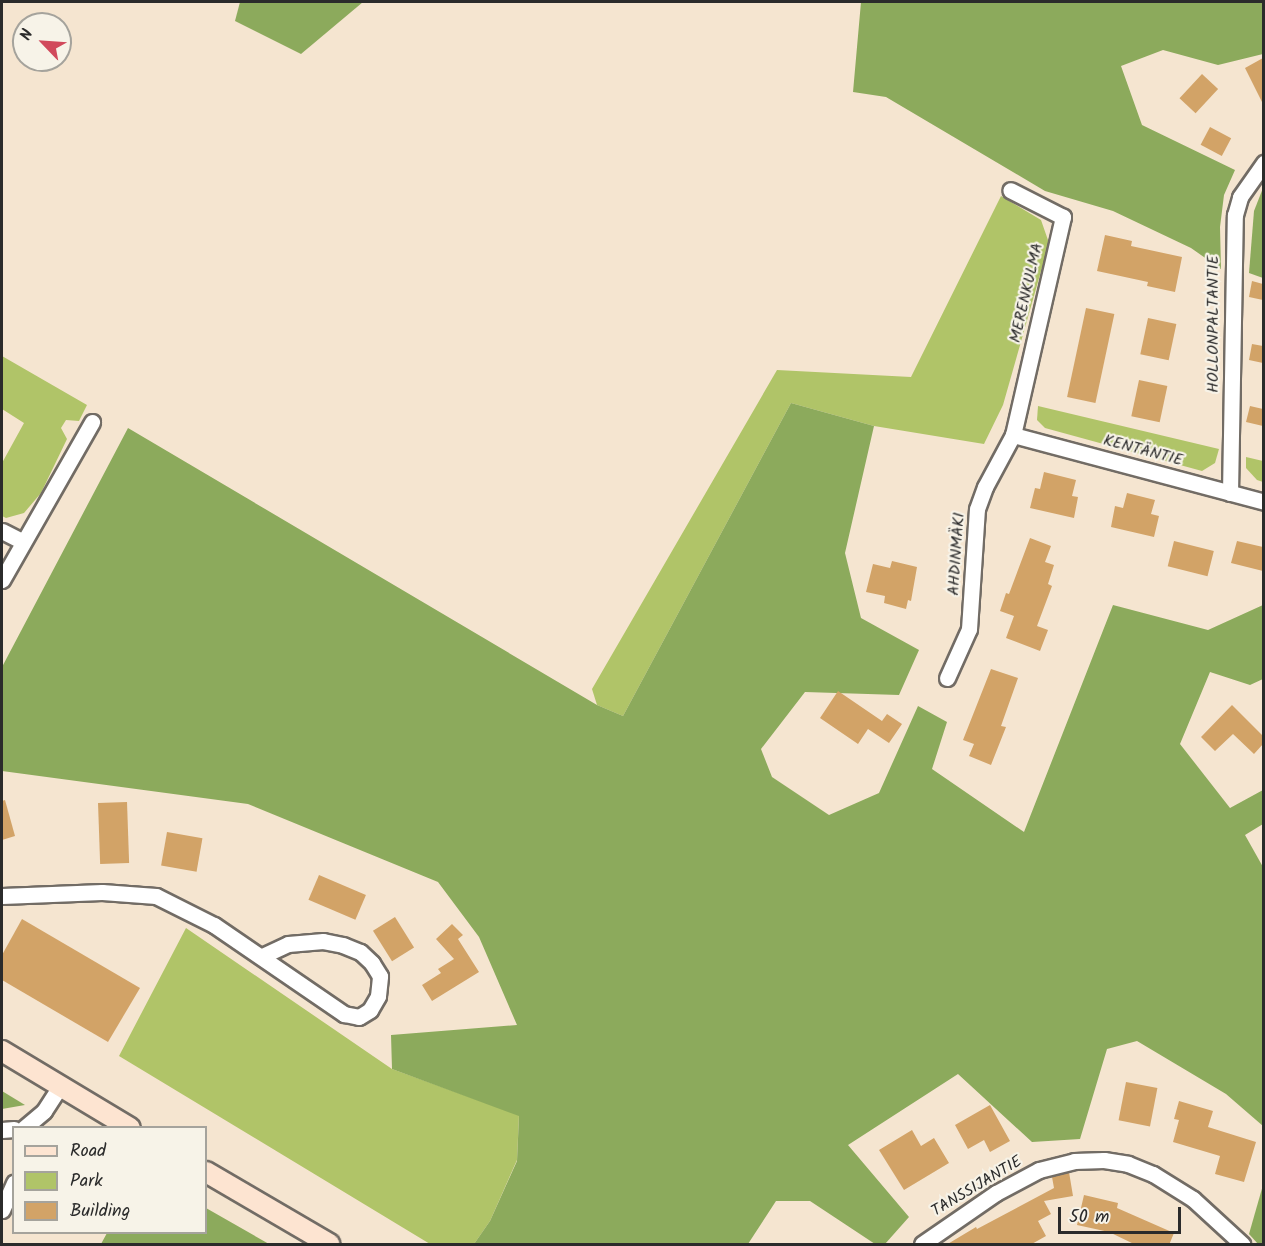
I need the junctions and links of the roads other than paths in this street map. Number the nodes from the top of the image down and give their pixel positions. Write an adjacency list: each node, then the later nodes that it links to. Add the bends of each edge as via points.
1 (1263, 163): 5 (street, HOLLONPALTANTIE, via 1240,197 1235,216)
2 (1010, 190): 4 (street, MERENKULMA, via 1063,217)
3 (92, 422): 8 (street)
4 (1013, 435): 5 (street, KENTÄNTIE); 10 (street, AHDINMÄKI, via 977,509 969,629)
5 (1230, 493): 6 (street, KENTÄNTIE)
6 (1263, 502)
7 (2, 531): 8 (street)
8 (22, 541): 9 (street)
9 (2, 580)
10 (947, 678)
11 (2, 896): 12 (street, via 102,892 156,896)
12 (262, 956): 12 (street, via 344,1014 359,1017 370,1010 378,996 380,976 372,963 360,952 343,945 323,941 288,944)
13 (2, 1051): 14 (street)
14 (60, 1086): 15 (street, via 44,1111); 16 (street)
15 (26, 1126)
16 (127, 1126)
17 (207, 1173): 20 (street)
18 (12, 1188): 19 (street)
19 (2, 1210)
20 (328, 1245)
21 (922, 1245): 22 (street, TANSSIJANTIE, via 996,1193 1039,1170 1074,1161 1104,1160 1153,1174 1193,1199)
22 (1242, 1245)

